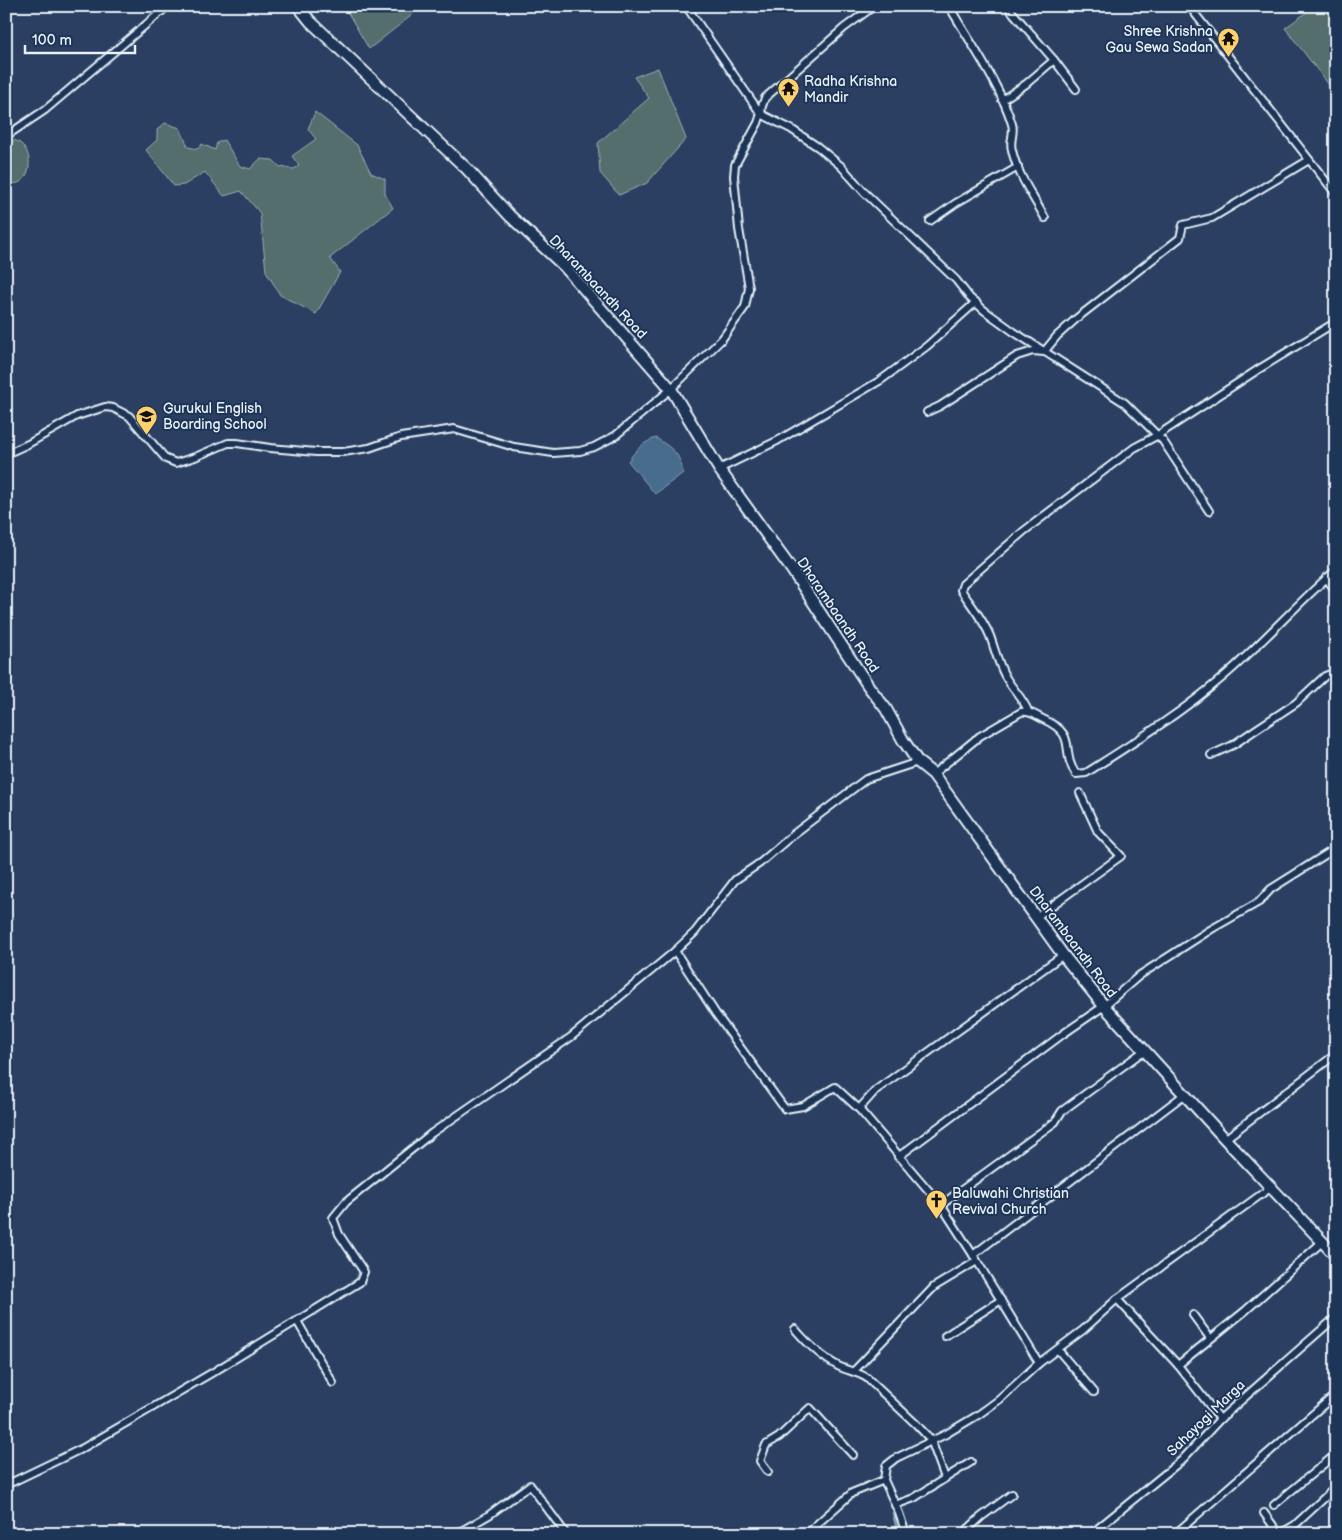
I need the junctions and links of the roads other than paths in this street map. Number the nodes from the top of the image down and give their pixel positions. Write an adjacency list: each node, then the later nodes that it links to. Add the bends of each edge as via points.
1 (168, 6): 12 (street, via 45,110)
2 (298, 6): 21 (main road, Dharambaandh Road, via 564,266)
3 (686, 6): 11 (street)
4 (874, 6): 11 (street, via 844,28 766,98)
5 (949, 6): 10 (street)
6 (1007, 6): 8 (street)
7 (1189, 6): 13 (street)
8 (1054, 60): 9 (street); 10 (street)
9 (1076, 89)
10 (1002, 100): 14 (street, via 1014,131 1011,148)
11 (762, 114): 18 (street, via 791,129 840,166); 21 (street, via 735,165 734,176 749,288 745,307 722,339)
12 (6, 136)
13 (1309, 160): 15 (street); 20 (street, via 1212,218 1183,225 1180,238 1077,318)
14 (1018, 167): 16 (street); 17 (street)
15 (1336, 194)
16 (1045, 218)
17 (930, 221)
18 (976, 302): 20 (street); 25 (street, via 926,346 880,380 777,441)
19 (1336, 322): 23 (street)
20 (1044, 352): 22 (street, via 1033,351 1017,356); 23 (street, via 1125,403)
21 (671, 389): 24 (street, via 615,436 580,451 553,453 514,447 454,429 402,436 370,448 343,452 228,443 176,463 166,459 129,416 105,407 77,416); 25 (main road, Dharambaandh Road)
22 (927, 412)
23 (1158, 435): 26 (street); 31 (street, via 1134,448 1024,531 963,584 961,590 984,623 1005,677)
24 (6, 454)
25 (719, 469): 33 (main road, Dharambaandh Road, via 792,570)
26 (1209, 511)
27 (1336, 570): 28 (street)
28 (1326, 578): 29 (street); 31 (street, via 1196,700 1086,773 1076,774 1072,769 1063,731)
29 (1336, 591)
30 (1336, 672): 32 (street, via 1326,676 1296,703)
31 (1028, 711): 34 (street, via 980,736)
32 (1211, 755)
33 (918, 762): 34 (main road, Dharambaandh Road); 38 (street, via 866,779 795,833 735,880 695,932)
34 (933, 774): 37 (main road, Dharambaandh Road)
35 (1080, 794): 37 (street, via 1098,832 1122,856)
36 (1336, 848): 40 (street, via 1271,889 1259,902 1140,975)
37 (1036, 917): 39 (main road, Dharambaandh Road)
38 (675, 951): 44 (street, via 785,1109 803,1106 835,1087); 56 (street, via 571,1037 432,1133 346,1202 333,1218 364,1272 360,1282)
39 (1063, 955): 40 (main road, Dharambaandh Road); 44 (street, via 876,1090)
40 (1104, 1006): 41 (main road, Dharambaandh Road); 46 (street)
41 (1145, 1050): 43 (main road, Dharambaandh Road); 48 (street, via 1062,1111 1055,1122)
42 (1336, 1054): 45 (street)
43 (1185, 1094): 45 (main road, Dharambaandh Road); 51 (street)
44 (860, 1109): 46 (street)
45 (1225, 1139): 47 (main road, Dharambaandh Road)
46 (898, 1157): 48 (street)
47 (1270, 1188): 49 (main road, Dharambaandh Road); 52 (street)
48 (940, 1205): 51 (street)
49 (1322, 1242): 50 (main road, Dharambaandh Road); 59 (street)
50 (1336, 1256)
51 (975, 1258): 53 (street); 63 (street, via 934,1287)
52 (1117, 1299): 60 (street); 62 (street)
53 (1001, 1300): 58 (street); 61 (street)
54 (1193, 1314): 59 (street)
55 (1336, 1317): 67 (street, Sahayogi Marga)
56 (297, 1320): 64 (street); 75 (street, via 83,1448)
57 (795, 1329): 63 (street, via 810,1346 838,1366)
58 (945, 1336)
59 (1210, 1338): 62 (street)
60 (1058, 1350): 61 (street); 65 (street)
61 (1039, 1363): 68 (street, via 978,1416)
62 (1178, 1365): 67 (street)
63 (854, 1371): 68 (street, via 868,1378)
64 (333, 1383)
65 (1094, 1392)
66 (1336, 1394): 87 (street)
67 (1220, 1418): 86 (street, Sahayogi Marga, via 1182,1460)
68 (931, 1440): 73 (street); 74 (street, via 886,1466)
69 (853, 1454): 72 (street, via 810,1408 766,1445 760,1461)
70 (1336, 1454): 79 (street)
71 (971, 1462): 73 (street)
72 (768, 1472)
73 (945, 1478): 78 (street, via 914,1498)
74 (884, 1480): 78 (street); 84 (street, via 852,1493)
75 (6, 1486)
76 (1336, 1488): 88 (street, via 1295,1525)
77 (1012, 1494): 81 (street)
78 (895, 1505): 85 (street)
79 (1274, 1505)
80 (1264, 1513): 88 (street)
81 (966, 1533)
82 (456, 1534): 83 (street, via 530,1485)
83 (566, 1534)
84 (806, 1534)
85 (906, 1534)
86 (1091, 1534)
87 (1175, 1534)
88 (1279, 1534)

